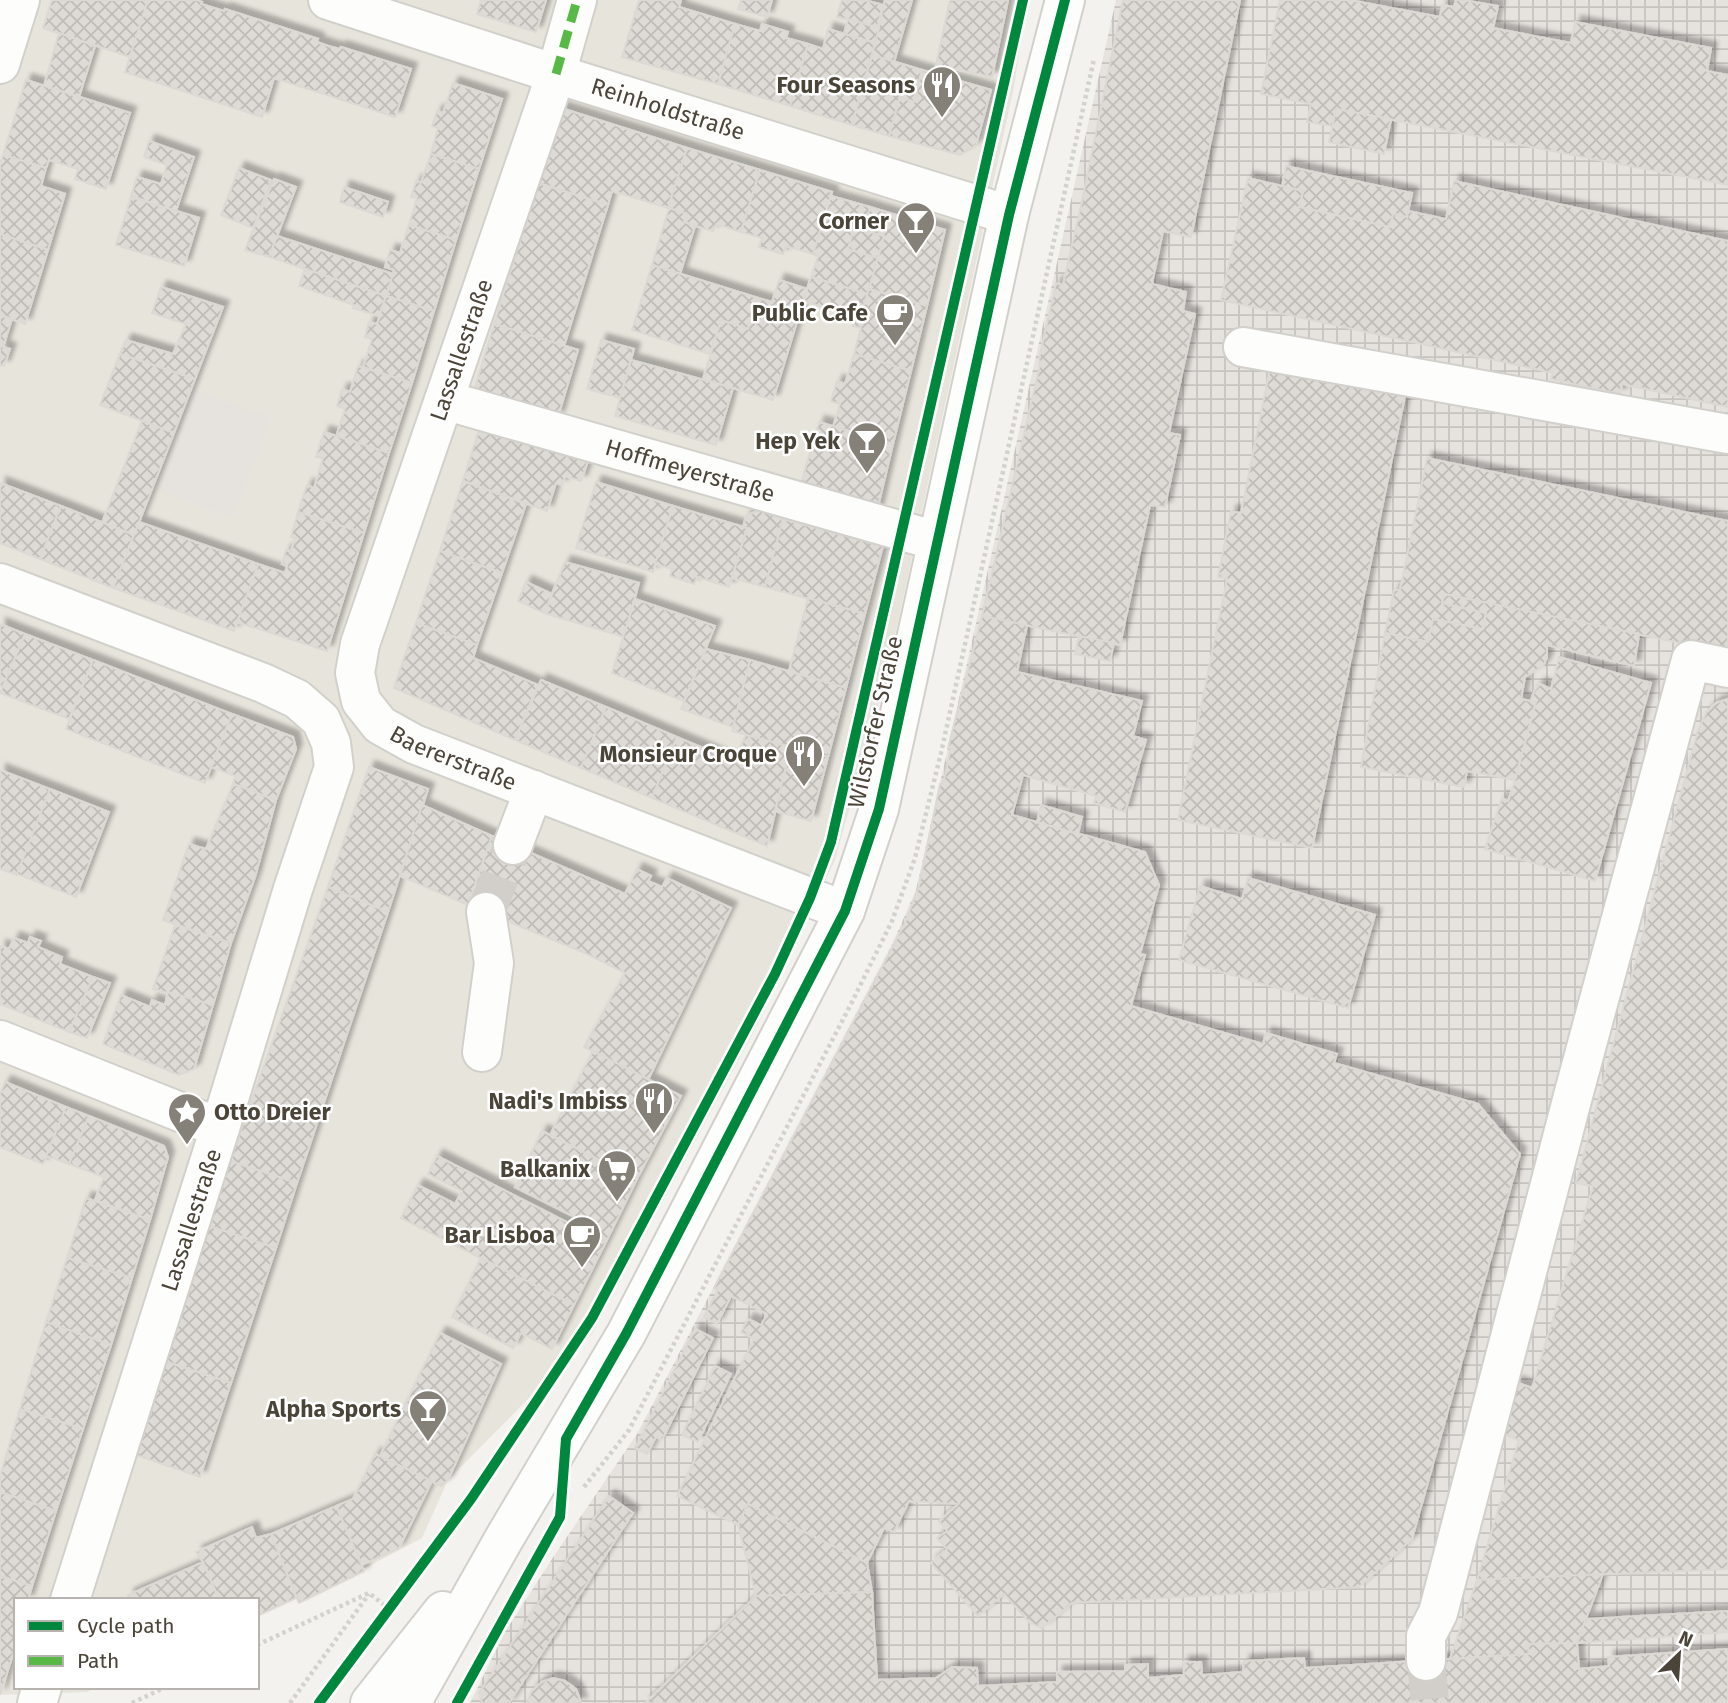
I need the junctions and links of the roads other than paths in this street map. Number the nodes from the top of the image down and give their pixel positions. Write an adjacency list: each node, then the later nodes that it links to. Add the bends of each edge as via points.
1 (20, 0): 5 (street)
2 (328, 0): 6 (street, Reinholdstraße)
3 (578, 0): 6 (street, Lassallestraße)
4 (1065, 0): 7 (street, Wilstorfer Straße)
5 (0, 64)
6 (556, 74): 7 (street, Reinholdstraße); 9 (street, Lassallestraße)
7 (1009, 215): 11 (street, Wilstorfer Straße)
8 (1243, 346): 10 (street)
9 (444, 400): 11 (street, Hoffmeyerstraße); 14 (street, Lassallestraße, via 360,644 355,673)
10 (1728, 433)
11 (937, 541): 18 (street, Wilstorfer Straße, via 879,808)
12 (0, 583): 15 (street, via 263,683 297,699)
13 (1728, 668): 25 (street, via 1692,660 1438,1613 1426,1636)
14 (361, 701): 15 (street); 16 (street, Baererstraße, via 380,725 414,744)
15 (321, 720): 22 (street, Lassallestraße, via 331,743 334,767)
16 (534, 790): 17 (street); 18 (street, Baererstraße)
17 (513, 845)
18 (845, 911): 23 (street, Wilstorfer Straße, via 626,1334)
19 (485, 912): 21 (street, via 494,963)
20 (0, 1040): 22 (street)
21 (482, 1052)
22 (220, 1128): 24 (street, Lassallestraße)
23 (505, 1537): 26 (street, Wilstorfer Straße); 27 (street, Wilstorfer Straße)
24 (70, 1598)
25 (1426, 1661)
26 (370, 1703)
27 (411, 1703)

